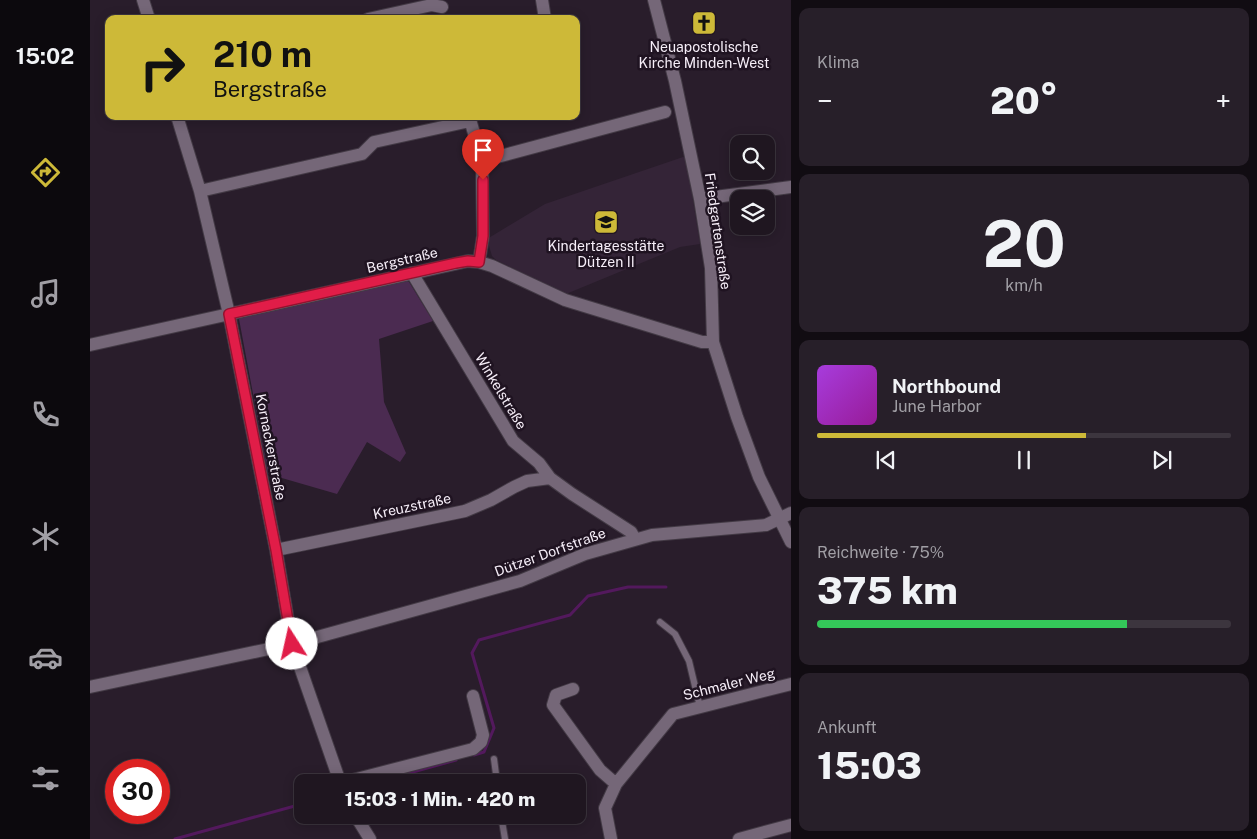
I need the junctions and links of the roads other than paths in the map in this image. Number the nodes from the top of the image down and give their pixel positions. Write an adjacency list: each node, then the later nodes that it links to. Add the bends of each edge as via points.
1 (143, 0): 5 (street)
2 (542, 0): 7 (street)
3 (654, 0): 15 (street, Friedgartenstraße, via 676,81)
4 (447, 9): 6 (street, via 432,5)
5 (148, 15)
6 (386, 15)
7 (544, 15)
8 (665, 112): 12 (street)
9 (178, 120): 14 (street, Kornackerstraße)
10 (465, 120): 14 (street, via 374,142 362,154)
11 (469, 120): 12 (street)
12 (482, 161): 16 (street, via 483,236)
13 (791, 187): 15 (street)
14 (200, 191): 18 (street, Kornackerstraße)
15 (700, 199): 19 (street, Friedgartenstraße, via 711,268)
16 (479, 262): 17 (street, Bergstraße, via 468,261); 19 (street, Bergstraße, via 565,300 702,342)
17 (412, 273): 18 (street, Bergstraße); 21 (street, Winkelstraße, via 514,441 539,463)
18 (229, 314): 20 (street, Bergstraße); 25 (street, Kornackerstraße)
19 (713, 342): 22 (street, Friedgartenstraße, via 759,477)
20 (90, 345)
21 (550, 478): 23 (street, Winkelstraße, via 631,532); 25 (street, Kreuzstraße, via 514,487 465,511)
22 (785, 516): 23 (street, Dützer Dorfstraße, via 766,525); 24 (street, Friedgartenstraße)
23 (635, 539): 27 (street, Dützer Dorfstraße, via 585,554 520,581)
24 (791, 542)
25 (276, 550): 27 (street, Kornackerstraße)
26 (660, 622): 32 (lane, via 674,634 689,662)
27 (292, 644): 29 (street, Dützer Dorfstraße); 34 (street, Kornackerstraße)
28 (791, 684): 32 (street, Schmaler Weg)
29 (90, 687)
30 (573, 689): 37 (street, via 556,695 552,705 600,770)
31 (473, 696): 35 (street, via 483,735 473,749)
32 (700, 707): 37 (street, Schmaler Weg, via 674,714)
33 (494, 759): 36 (lane)
34 (337, 774)
35 (375, 774)
36 (496, 774)
37 (616, 784): 43 (street, Schmaler Weg, via 605,808)
38 (361, 824): 41 (street)
39 (502, 824): 42 (lane)
40 (791, 825): 44 (street)
41 (370, 839)
42 (505, 839)
43 (611, 839)
44 (738, 839)

